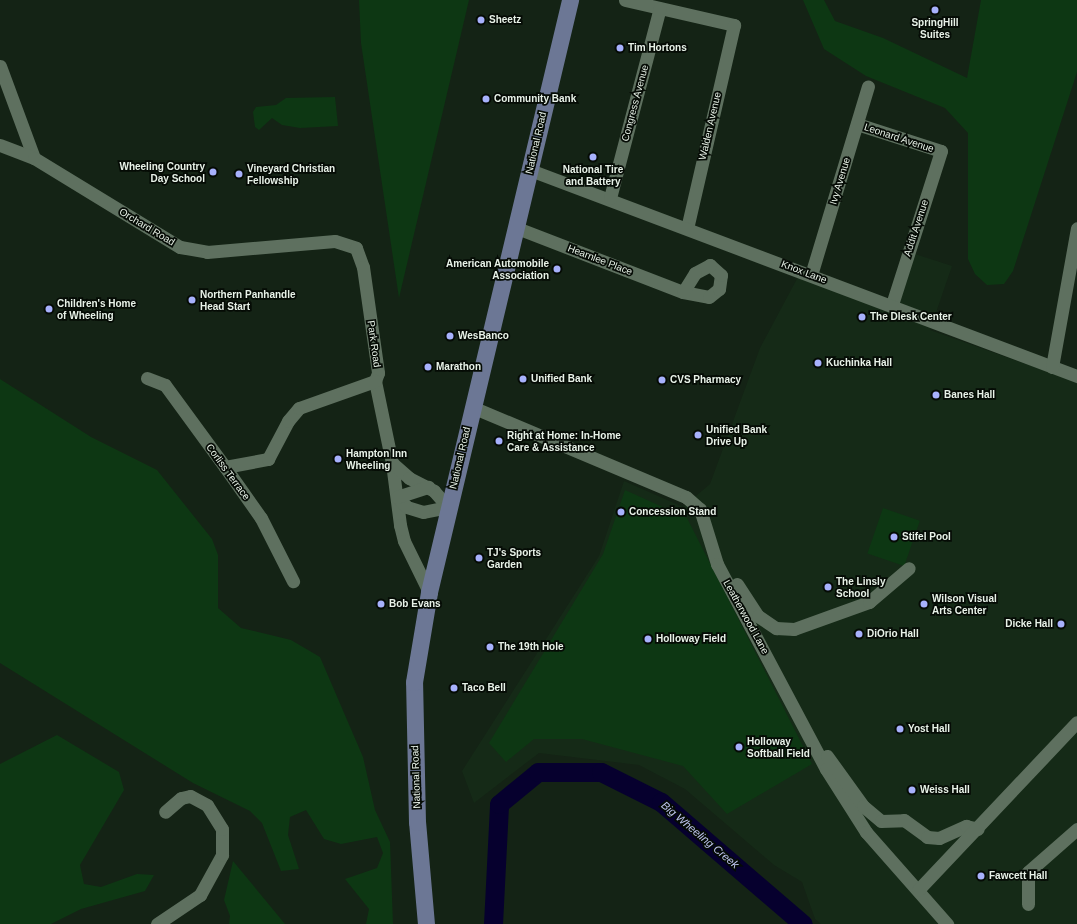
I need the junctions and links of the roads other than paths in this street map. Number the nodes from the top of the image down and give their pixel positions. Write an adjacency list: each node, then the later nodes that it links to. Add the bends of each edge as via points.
1 (570, 0): 10 (main road, National Road)
2 (625, 0): 3 (street)
3 (660, 8): 11 (street, Congress Avenue); 13 (street, Walden Avenue, via 734,25)
4 (0, 66): 9 (street)
5 (868, 86): 6 (street, Ivy Avenue)
6 (857, 124): 8 (street, Leonard Avenue); 16 (street, Ivy Avenue)
7 (0, 145): 9 (street, Orchard Road)
8 (941, 151): 18 (street, Addit Avenue)
9 (34, 158): 15 (street, Orchard Road, via 180,248 207,252 335,241)
10 (530, 170): 11 (street, Knox Lane); 12 (main road, National Road)
11 (610, 198): 13 (street, Knox Lane)
12 (517, 228): 17 (street, Hearnlee Place); 23 (main road, National Road)
13 (686, 228): 16 (street, Knox Lane)
14 (1077, 228): 19 (street)
15 (356, 248): 22 (street, Park Road, via 363,267 378,373)
16 (811, 275): 18 (street, Knox Lane)
17 (683, 292)
18 (892, 305): 19 (street, Knox Lane)
19 (1052, 366): 20 (street, Knox Lane)
20 (1077, 376)
21 (147, 378): 25 (street, Corliss Terrace, via 165,385)
22 (375, 381): 24 (street, Park Road); 25 (street, via 299,408 288,421 268,459)
23 (472, 407): 28 (main road, National Road); 29 (street, Leatherwood Lane, via 686,497 700,509)
24 (392, 463): 26 (street, via 409,478); 27 (street, Park Road)
25 (225, 467): 31 (street, Corliss Terrace, via 261,518)
26 (428, 487): 27 (street); 28 (street)
27 (397, 497): 28 (street, via 407,507 422,512); 32 (street, Park Road, via 404,541)
28 (448, 506): 32 (main road, National Road)
29 (711, 546): 30 (street, via 758,616 776,628 794,629 869,602); 34 (street, Leatherwood Lane, via 717,564)
30 (909, 568)
31 (293, 581)
32 (429, 592): 41 (main road, National Road, via 414,682 417,822)
33 (1077, 722): 36 (street)
34 (814, 741): 36 (street, via 876,818 904,820 926,837 945,837 966,826); 38 (street, Leatherwood Lane, via 826,769 866,832)
35 (165, 812): 40 (street, via 181,798 190,796 207,805 222,829 222,855 200,895)
36 (978, 829): 38 (street)
37 (1077, 829): 39 (street, via 1028,872)
38 (918, 890): 42 (street, Leatherwood Lane)
39 (1028, 904)
40 (157, 924)
41 (426, 924)
42 (947, 924)

